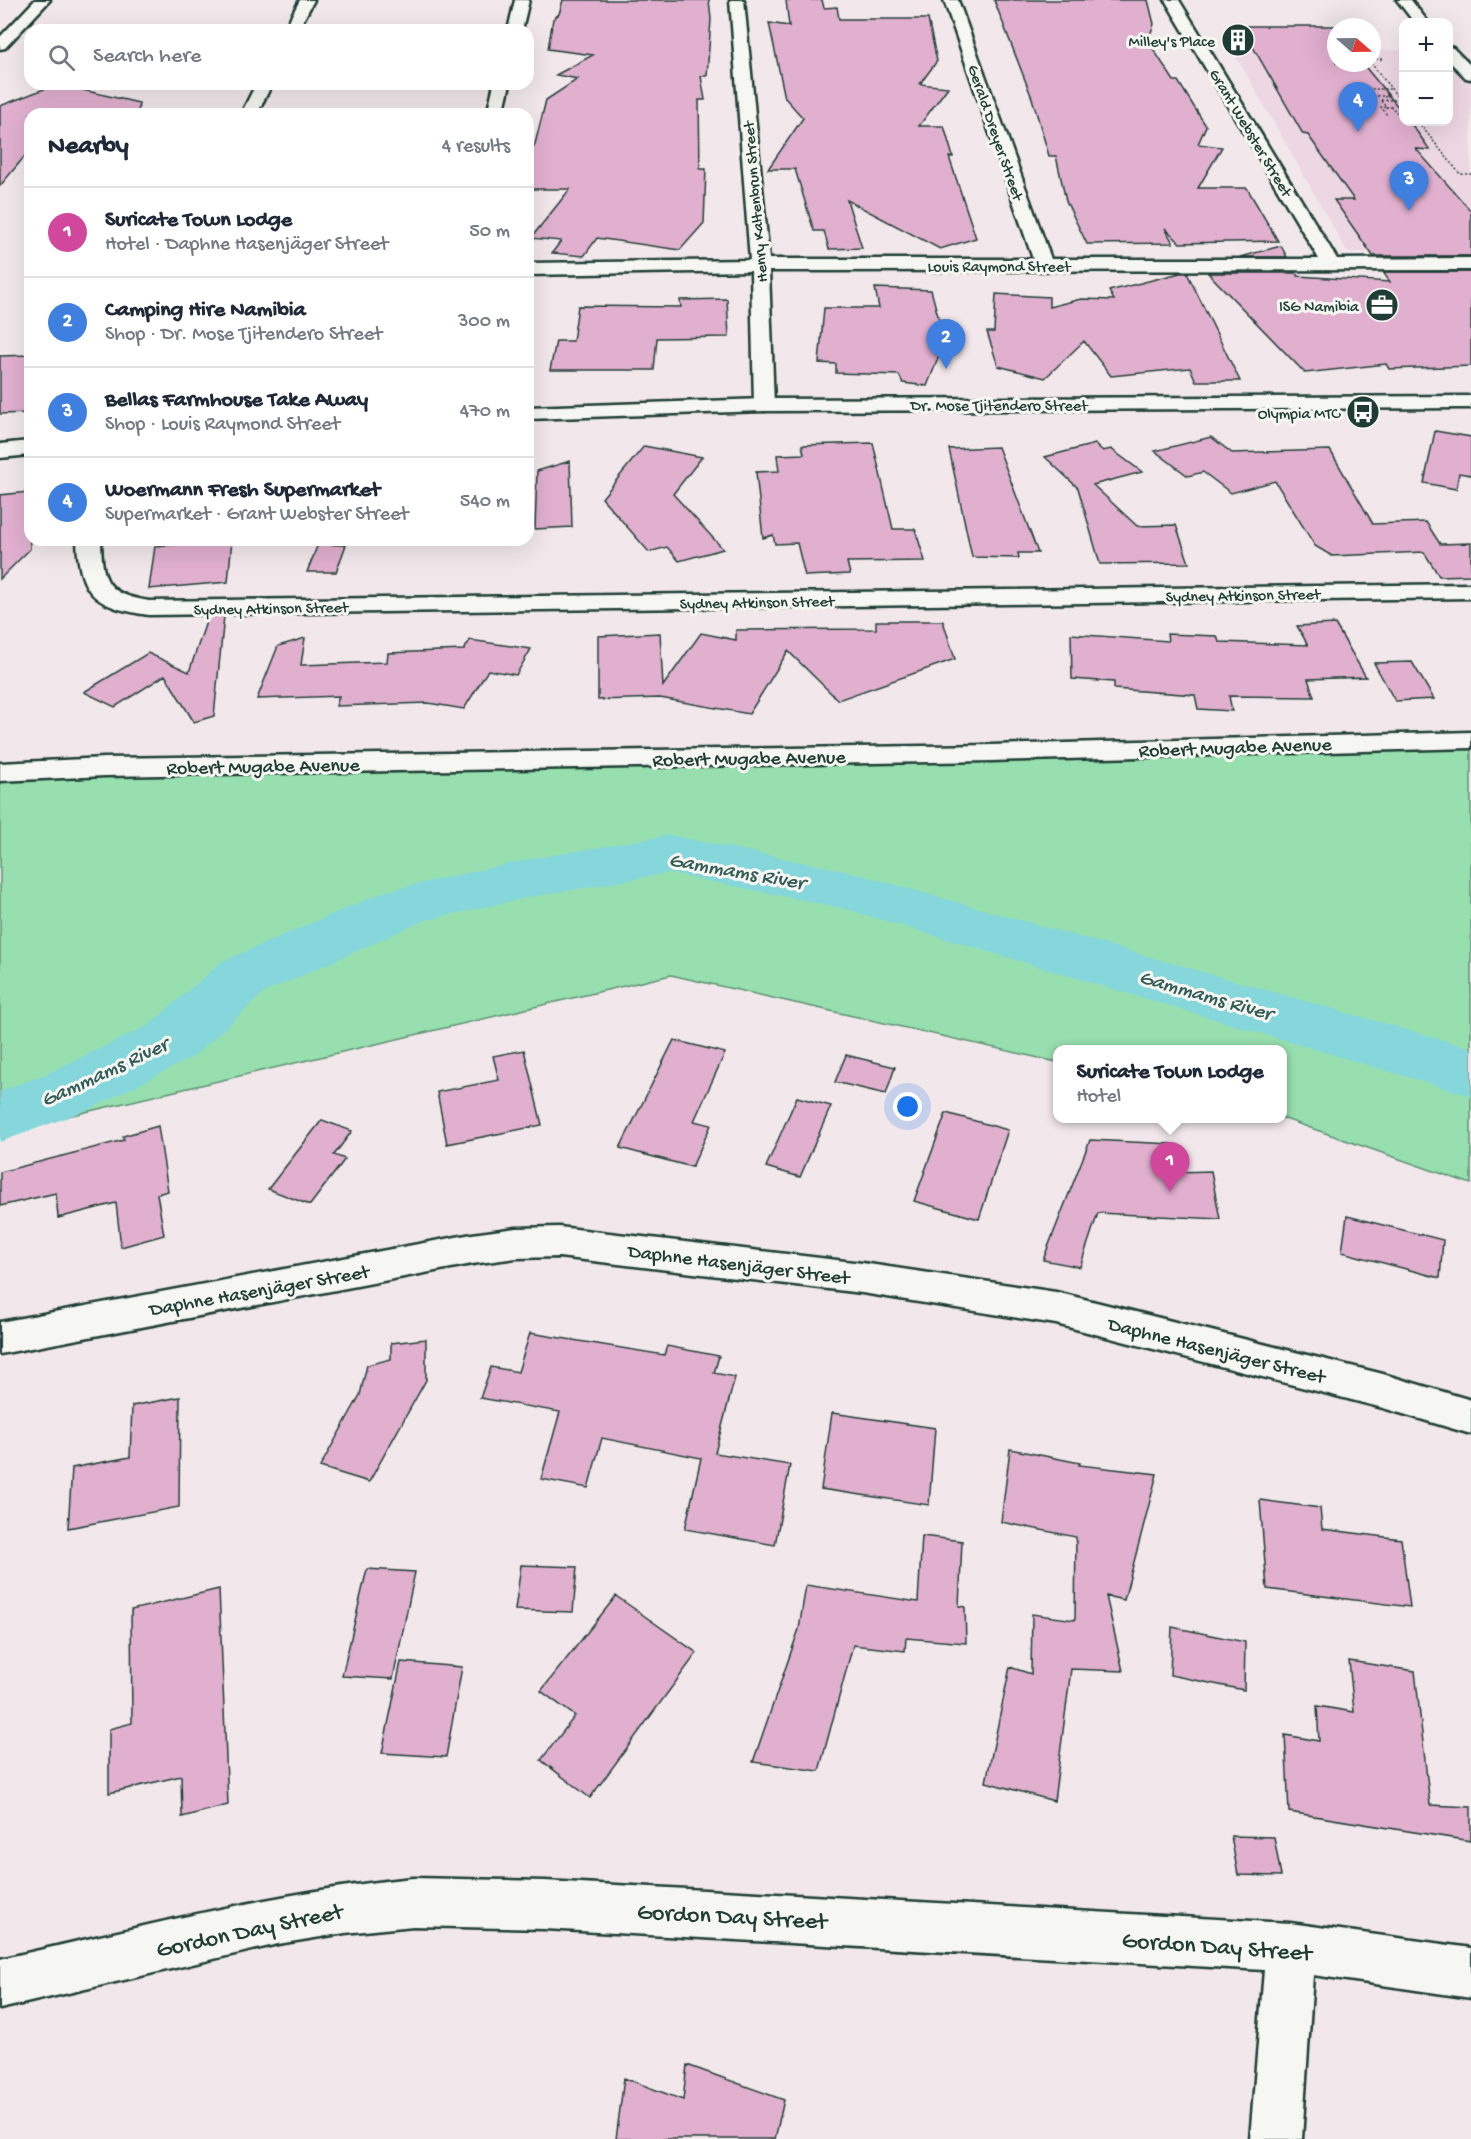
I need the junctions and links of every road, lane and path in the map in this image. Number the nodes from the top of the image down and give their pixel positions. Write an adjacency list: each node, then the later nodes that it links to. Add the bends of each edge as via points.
1 (43, 0): 11 (street)
2 (307, 0): 9 (street)
3 (522, 0): 10 (street)
4 (737, 0): 29 (street, Henry Kaltenbrun Street)
5 (951, 0): 30 (street, Gerald Dreyer Street)
6 (1172, 0): 31 (street, Grant Webster Street)
7 (1404, 0): 8 (street)
8 (1418, 18)
9 (294, 24)
10 (516, 24)
11 (0, 45)
12 (1453, 55): 14 (street)
13 (1379, 72): 15 (path)
14 (1471, 75)
15 (1391, 89): 18 (path); 19 (path, via 1363,89 1369,96 1384,95)
16 (261, 90): 22 (street)
17 (501, 90): 23 (street)
18 (1399, 99)
19 (1386, 100): 20 (path); 21 (path, via 1381,100)
20 (1399, 100)
21 (1386, 107): 24 (path); 25 (path, via 1380,108)
22 (252, 108)
23 (496, 108)
24 (1399, 112)
25 (1387, 115)
26 (1421, 126): 27 (path, via 1460,174)
27 (1471, 174)
28 (1471, 264): 31 (street, Louis Raymond Street)
29 (760, 265): 30 (street, Louis Raymond Street); 32 (street, Louis Raymond Street); 34 (street, Henry Kaltenbrun Street)
30 (1044, 265): 31 (street, Louis Raymond Street)
31 (1332, 265)
32 (534, 269)
33 (1471, 402): 34 (street, Dr. Mose Tjitendero Street)
34 (764, 405): 35 (street, Dr. Mose Tjitendero Street)
35 (534, 413)
36 (24, 448): 37 (street)
37 (0, 450)
38 (89, 546): 39 (street, Sydney Atkinson Street, via 95,586 122,605 149,608)
39 (1471, 591)
40 (1471, 740): 41 (street, Robert Mugabe Avenue)
41 (14, 772): 42 (street, Robert Mugabe Avenue)
42 (0, 778)
43 (0, 1338): 44 (street, Daphne Hasenjäger Street, via 472,1249 559,1242 862,1278 1056,1308)
44 (1471, 1417)
45 (1290, 1947): 46 (street, Gordon Day Street); 47 (street, Gordon Day Street, via 557,1905 413,1902 278,1920); 48 (street)
46 (1471, 1973)
47 (0, 1984)
48 (1276, 2139)

